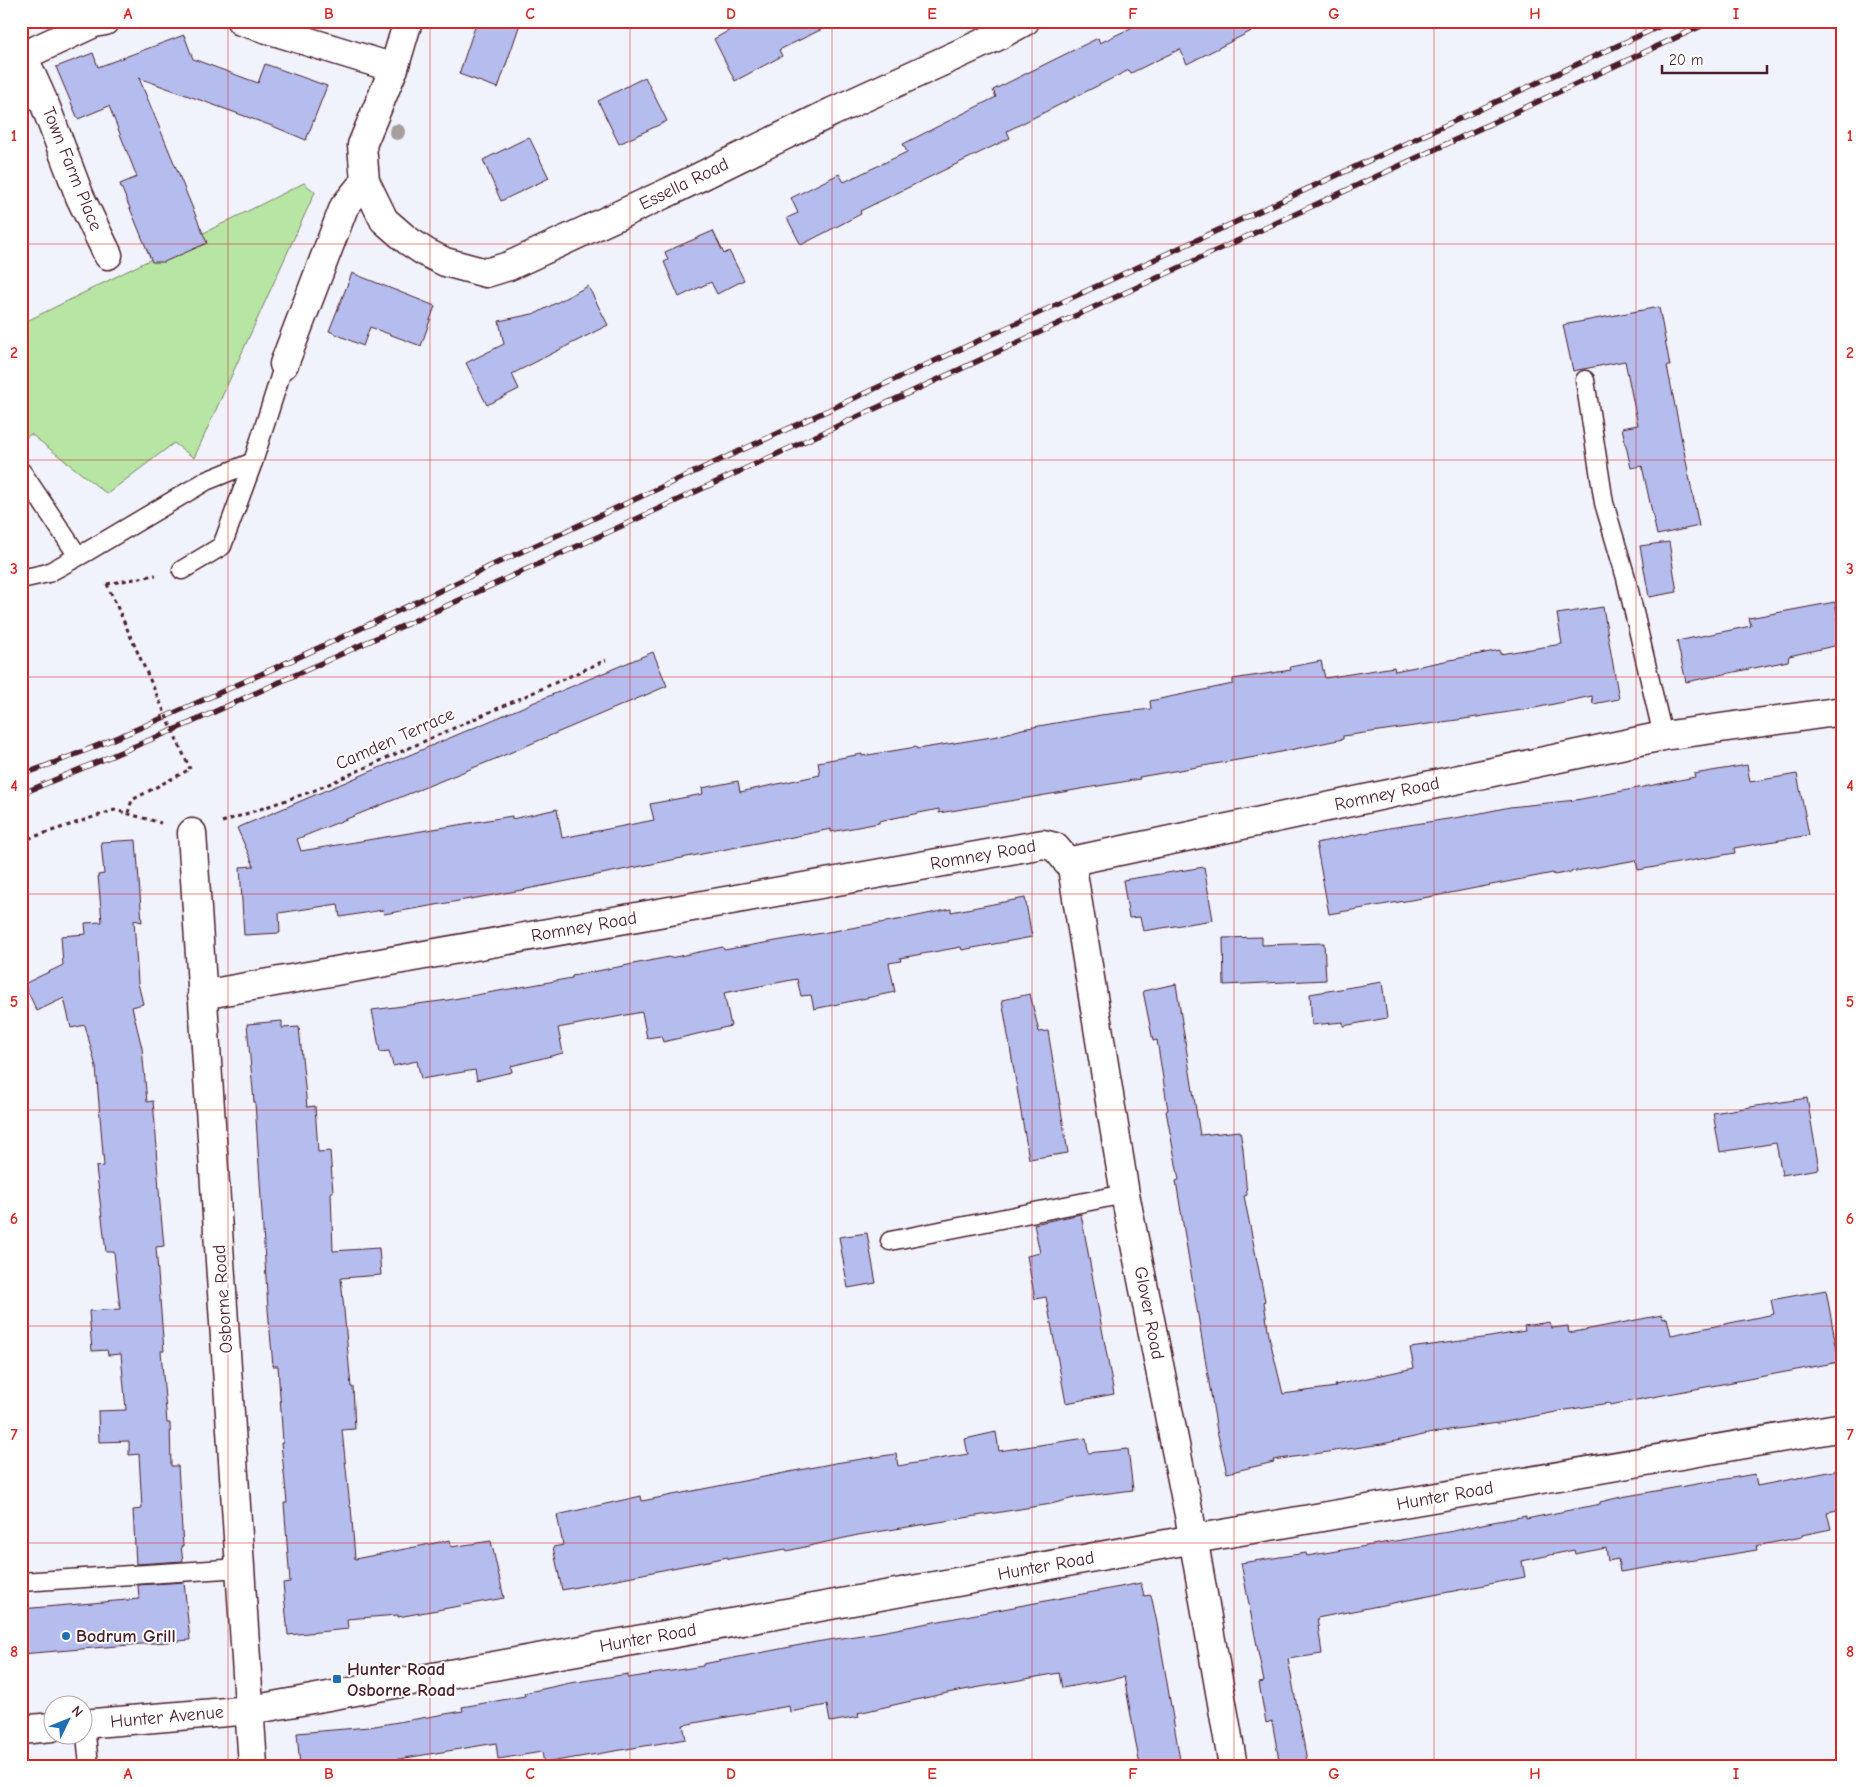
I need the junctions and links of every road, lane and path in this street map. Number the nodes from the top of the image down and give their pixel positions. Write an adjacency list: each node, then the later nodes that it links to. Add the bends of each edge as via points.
1 (105, 21): 5 (street, Town Farm Place)
2 (241, 21): 6 (street)
3 (408, 21): 6 (street, Essella Road)
4 (1025, 21): 7 (street, Essella Road, via 653,199 509,266 486,273 446,262 407,240 384,220)
5 (22, 52): 8 (street, Town Farm Place, via 80,196)
6 (394, 68): 7 (street, Essella Road, via 362,146)
7 (365, 181): 9 (street, via 344,208)
8 (108, 255)
9 (284, 364): 11 (lane)
10 (1586, 380): 18 (lane, via 1604,503 1626,578)
11 (253, 462): 13 (lane, via 206,481); 14 (lane, via 222,546)
12 (22, 472): 13 (lane)
13 (78, 556): 15 (lane, via 48,572)
14 (182, 570): 19 (path, bridge, via 107,584 190,769 132,800)
15 (21, 579)
16 (606, 660): 20 (path, Camden Terrace, via 313,791)
17 (1843, 711): 18 (street, Romney Road)
18 (1663, 736): 22 (street, Romney Road)
19 (128, 814): 20 (path); 21 (path, via 115,810)
20 (192, 833): 23 (street, Osborne Road)
21 (21, 841)
22 (1068, 862): 23 (street, Romney Road, via 1056,847 1043,844); 24 (street, Glover Road, via 1072,867)
23 (202, 995): 28 (street, Osborne Road)
24 (1124, 1194): 25 (lane); 27 (street, Glover Road)
25 (890, 1241)
26 (1843, 1427): 27 (street, Hunter Road)
27 (1194, 1539): 30 (street, Hunter Road); 37 (street, Glover Road)
28 (241, 1568): 29 (lane); 30 (street, Osborne Road)
29 (21, 1582)
30 (251, 1710): 31 (street, Hunter Avenue); 36 (street, Osborne Road)
31 (92, 1723)
32 (42, 1728): 33 (street)
33 (21, 1730)
34 (86, 1744): 35 (lane)
35 (89, 1766)
36 (253, 1766)
37 (1233, 1766)

